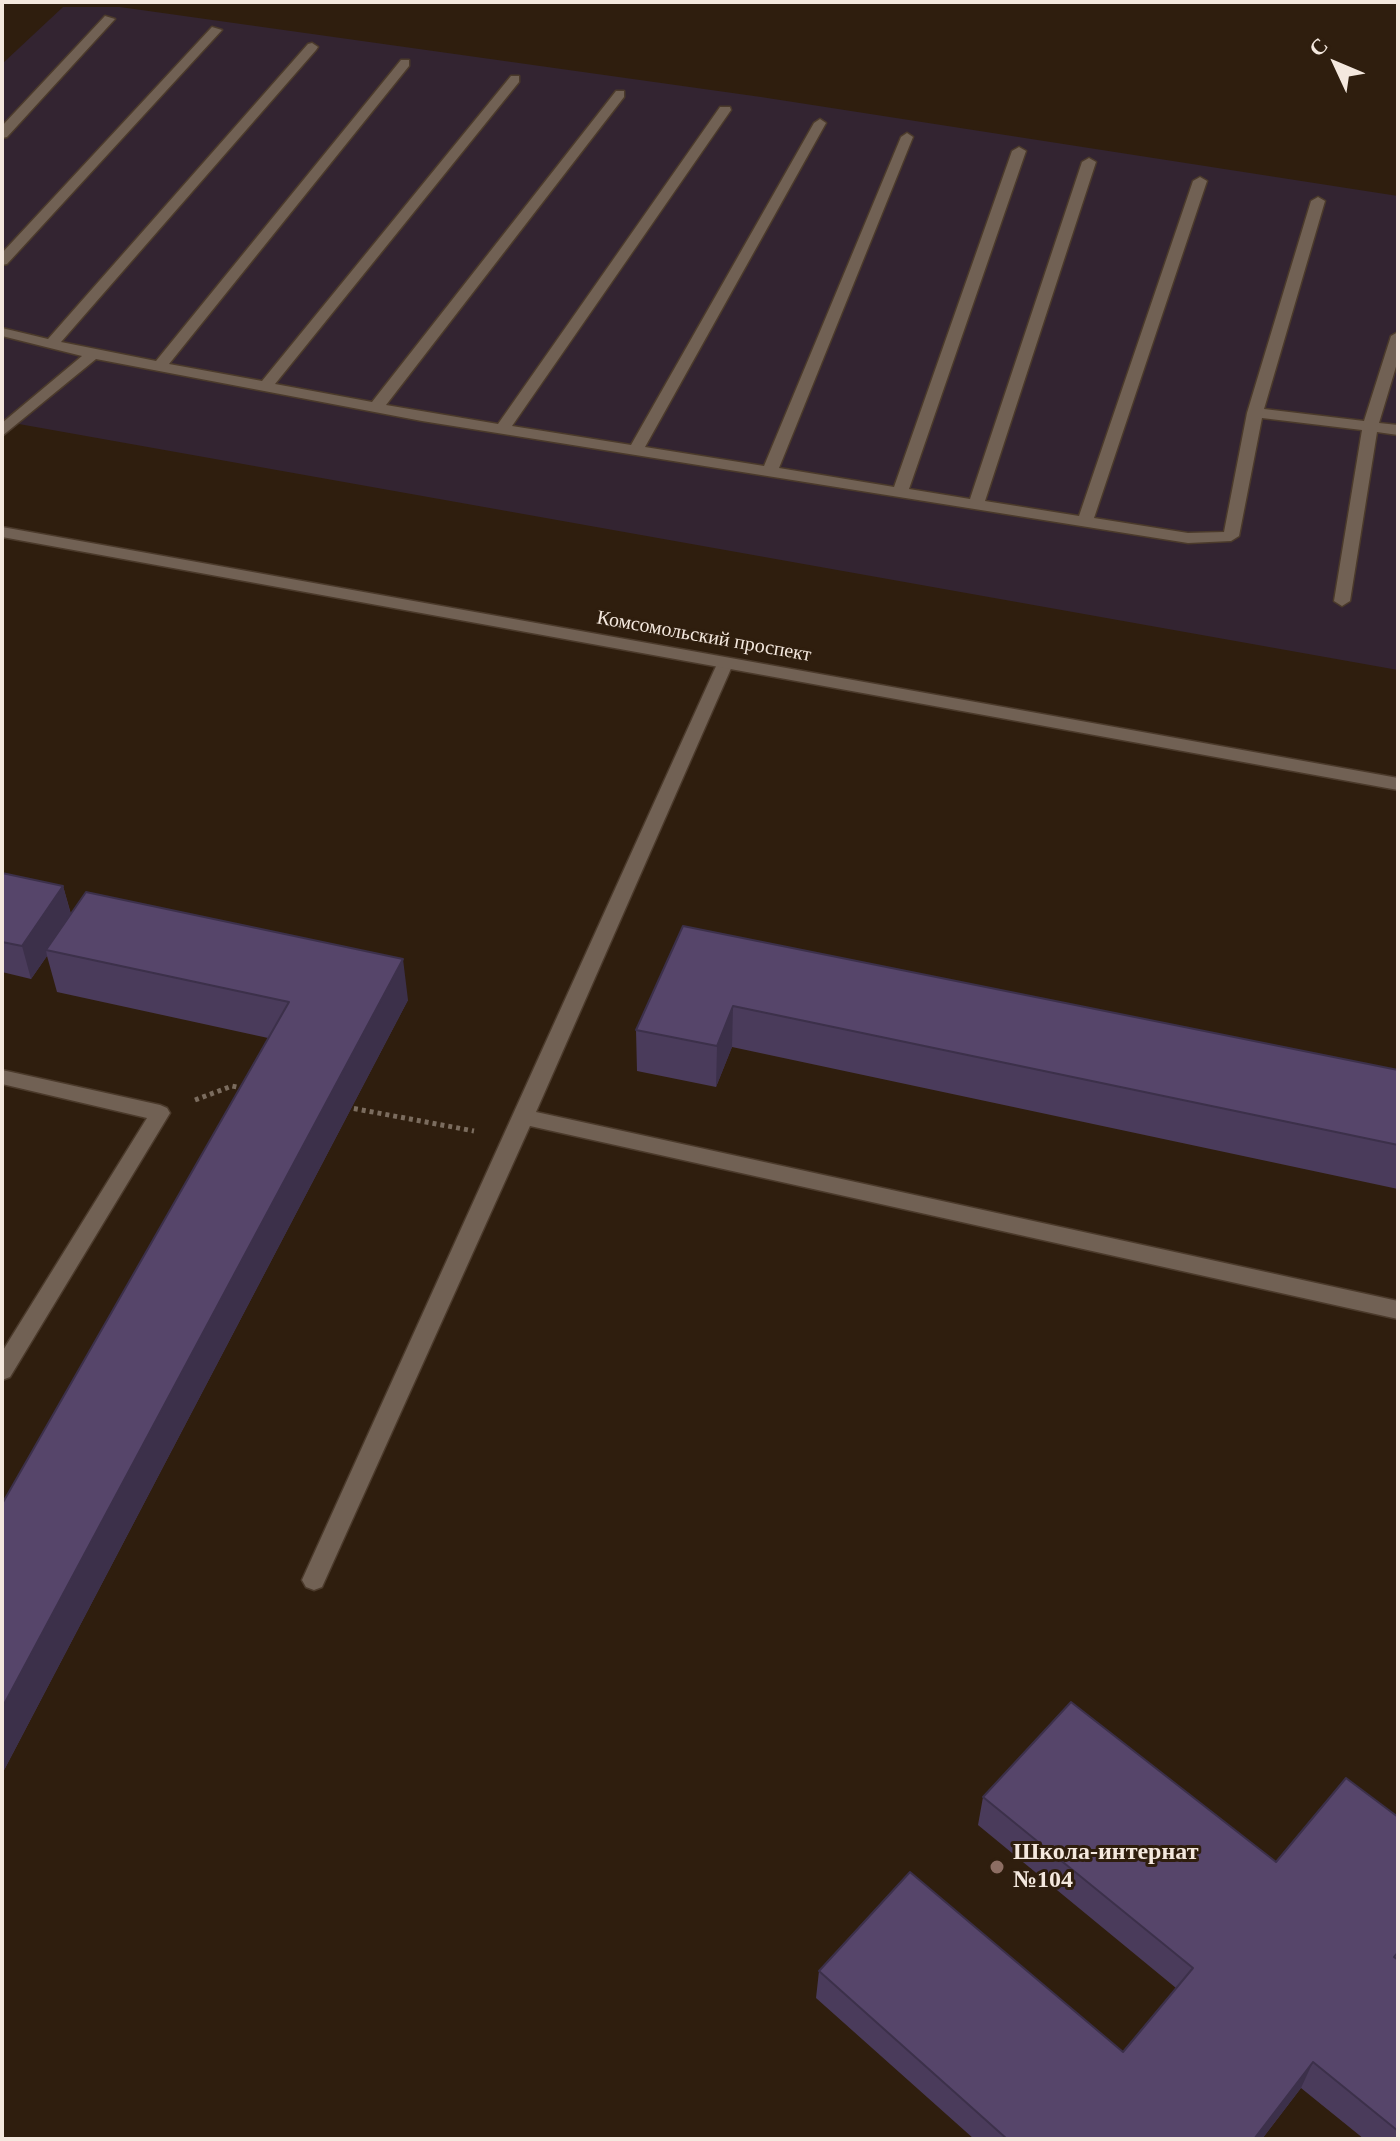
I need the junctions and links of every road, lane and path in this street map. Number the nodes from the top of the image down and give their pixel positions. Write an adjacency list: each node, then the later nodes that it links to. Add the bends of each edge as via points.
1 (109, 19): 9 (street)
2 (216, 30): 15 (street)
3 (312, 47): 18 (street)
4 (405, 63): 20 (street)
5 (515, 79): 21 (street)
6 (620, 94): 22 (street)
7 (725, 110): 25 (street)
8 (820, 123): 28 (street)
9 (2, 134)
10 (907, 137): 29 (street)
11 (1019, 151): 30 (street)
12 (1089, 162): 31 (street)
13 (1200, 181): 32 (street)
14 (1318, 201): 23 (street)
15 (2, 261)
16 (2, 332): 18 (street)
17 (1398, 336): 24 (street)
18 (51, 344): 19 (street)
19 (93, 354): 20 (street); 27 (street)
20 (159, 367): 21 (street)
21 (265, 387): 22 (street)
22 (376, 407): 25 (street)
23 (1255, 413): 24 (street); 32 (street, via 1231,536 1188,538)
24 (1370, 427): 26 (street); 34 (street)
25 (503, 428): 28 (street)
26 (1398, 430)
27 (2, 431)
28 (636, 449): 29 (street)
29 (770, 470): 30 (street)
30 (901, 490): 31 (street)
31 (977, 502): 32 (street)
32 (1086, 520)
33 (2, 532): 35 (street, Комсомольский проспект)
34 (1342, 601)
35 (725, 664): 36 (street, Комсомольский проспект); 41 (street)
36 (1398, 784)
37 (2, 1077): 40 (street)
38 (247, 1089): 40 (path, via 232,1086)
39 (341, 1106): 42 (path)
40 (160, 1113): 44 (street)
41 (524, 1117): 42 (street); 43 (street)
42 (514, 1139): 45 (street)
43 (1398, 1310)
44 (2, 1371)
45 (314, 1580)

